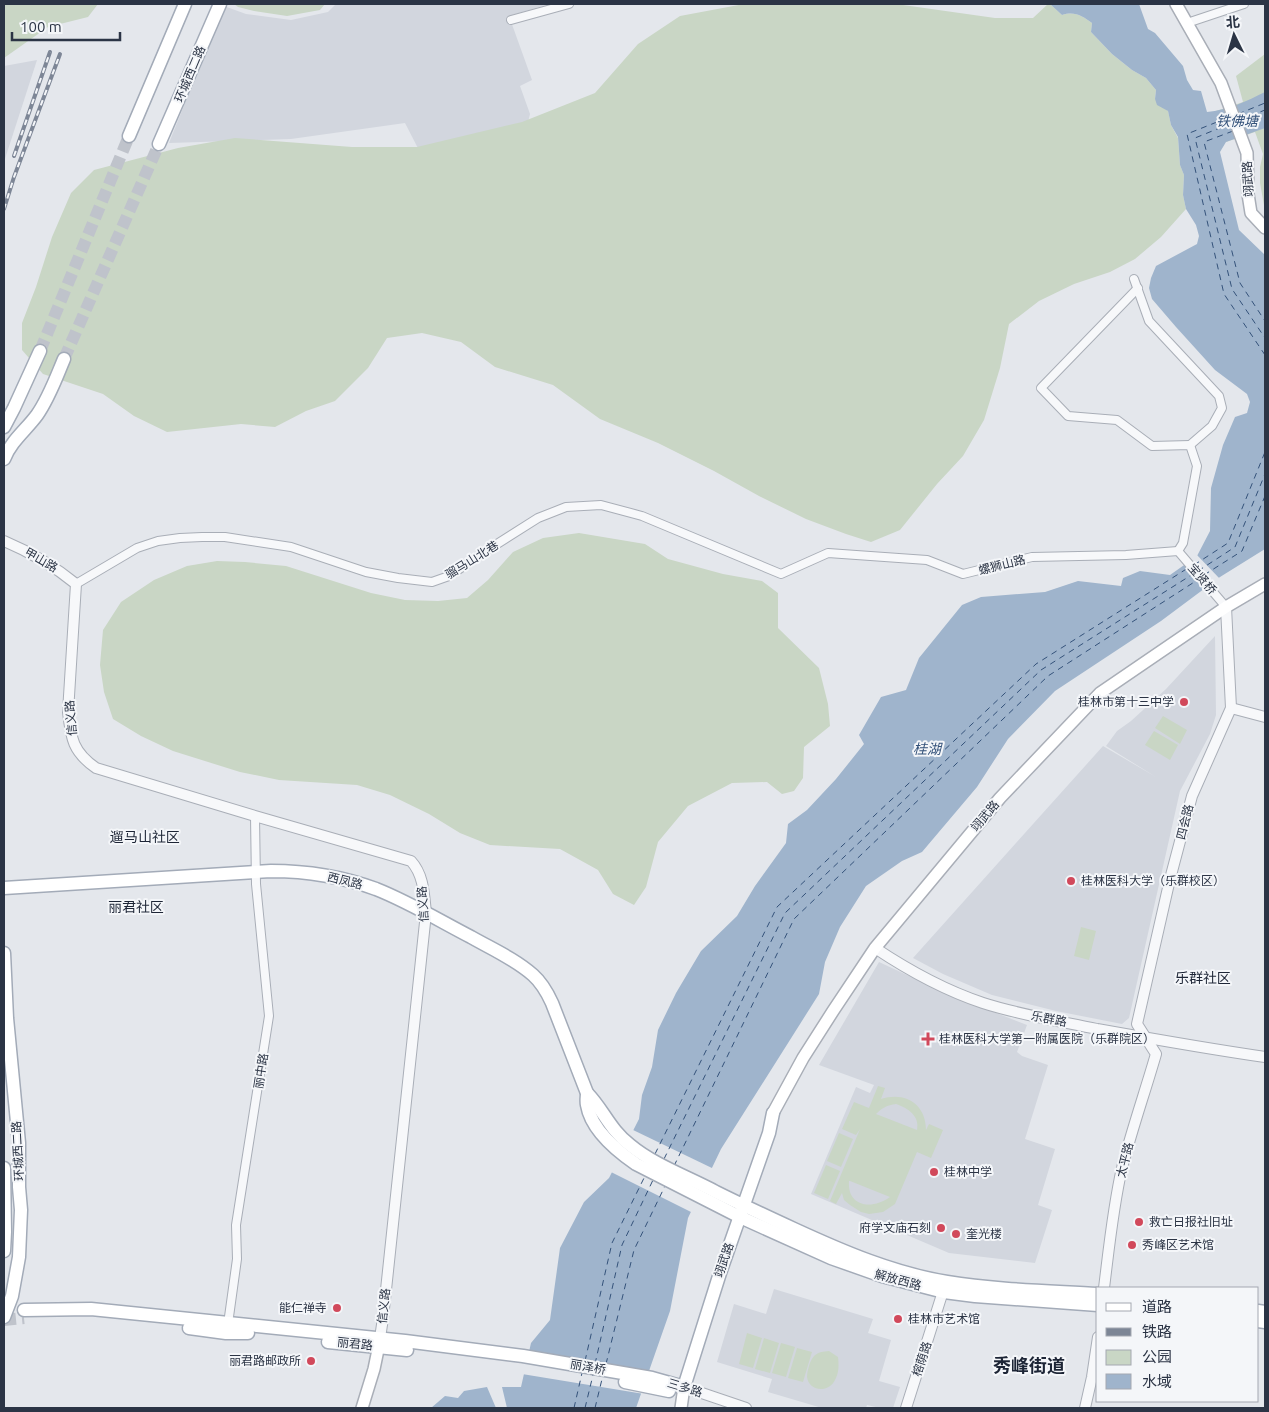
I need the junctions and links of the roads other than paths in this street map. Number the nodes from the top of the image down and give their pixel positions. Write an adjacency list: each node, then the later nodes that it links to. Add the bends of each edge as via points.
1 (185, 4): 8 (main road)
2 (220, 4): 9 (main road, 环城西二路)
3 (569, 4): 6 (street)
4 (1176, 4): 7 (main road)
5 (1244, 4): 7 (street)
6 (511, 20)
7 (1187, 23): 10 (main road, 翊武路, via 1221,83 1247,153 1247,215)
8 (129, 136)
9 (159, 144)
10 (1265, 228)
11 (1134, 279): 12 (street)
12 (1138, 288): 16 (street, via 1149,321 1219,396 1222,408 1212,426); 16 (street, via 1041,388 1068,416 1117,420 1152,446)
13 (40, 350): 15 (main road)
14 (64, 359): 17 (main road, via 47,399 7,450)
15 (4, 427)
16 (1190, 445): 19 (street, via 1197,466 1183,543)
17 (4, 459)
18 (4, 541): 21 (street, 甲山路, via 55,567)
19 (1178, 551): 20 (street, 螺狮山路, via 1032,558 963,574 927,560); 23 (street, 宝贤桥)
20 (828, 553): 21 (street, 骝马山北巷, via 781,574 642,516 601,505 566,507 538,518 449,576 432,582 366,572 290,547 234,538 202,537 158,541 136,548)
21 (76, 584): 26 (street, 信义路, via 68,712 75,747 83,759 96,768)
22 (1265, 584): 23 (main road, 翊武路)
23 (1226, 607): 24 (street, 四会路); 30 (main road, 翊武路, via 1100,693 1000,798)
24 (1231, 708): 25 (street); 32 (street, 四会路, via 1192,796 1170,880 1137,1024)
25 (1265, 717)
26 (255, 816): 27 (street, 丽中路); 29 (street, 信义路, via 411,861 422,881)
27 (255, 872): 28 (main road, 西凤路); 29 (main road, 西凤路, via 292,871 333,878 376,889); 44 (street, 丽中路, via 269,1016 236,1225 237,1259)
28 (4, 888)
29 (426, 913): 36 (main road, 西凤路, via 523,967 546,989 587,1093 604,1116 621,1154 636,1164); 45 (street, 信义路)
30 (875, 948): 32 (street, 乐群路, via 938,985 982,1003 1030,1016); 34 (main road, 翊武路, via 803,1058)
31 (4, 953): 43 (main road, 环城西二路, via 21,1210 19,1257 12,1296)
32 (1146, 1038): 33 (street, 乐群路); 40 (street, 太平路, via 1156,1054 1122,1169)
33 (1265, 1057)
34 (773, 1114): 37 (main road, 翊武路, via 764,1130)
35 (4, 1168): 38 (main road, 环城西二路)
36 (715, 1198): 37 (main road, 解放西路)
37 (739, 1210): 39 (main road, 解放西路, via 860,1269); 49 (main road, 翊武路, via 714,1271)
38 (4, 1251)
39 (945, 1287): 41 (main road, 解放西路); 42 (main road, 解放西路, via 975,1296); 53 (street, 榕荫路)
40 (1104, 1287)
41 (1096, 1294)
42 (1096, 1305)
43 (4, 1318)
44 (228, 1324): 45 (main road, 丽君路); 45 (main road, 丽君路, via 91,1309 24,1314 226,1333)
45 (379, 1342): 47 (main road, 丽君路); 50 (main road, 信义路)
46 (1096, 1350): 54 (street)
47 (522, 1360): 48 (main road, 丽泽桥)
48 (652, 1383): 49 (main road, 三多路)
49 (680, 1390): 51 (main road, 翊武路); 52 (street, 三多路)
50 (362, 1408)
51 (681, 1408)
52 (746, 1408)
53 (906, 1408)
54 (1085, 1408)

